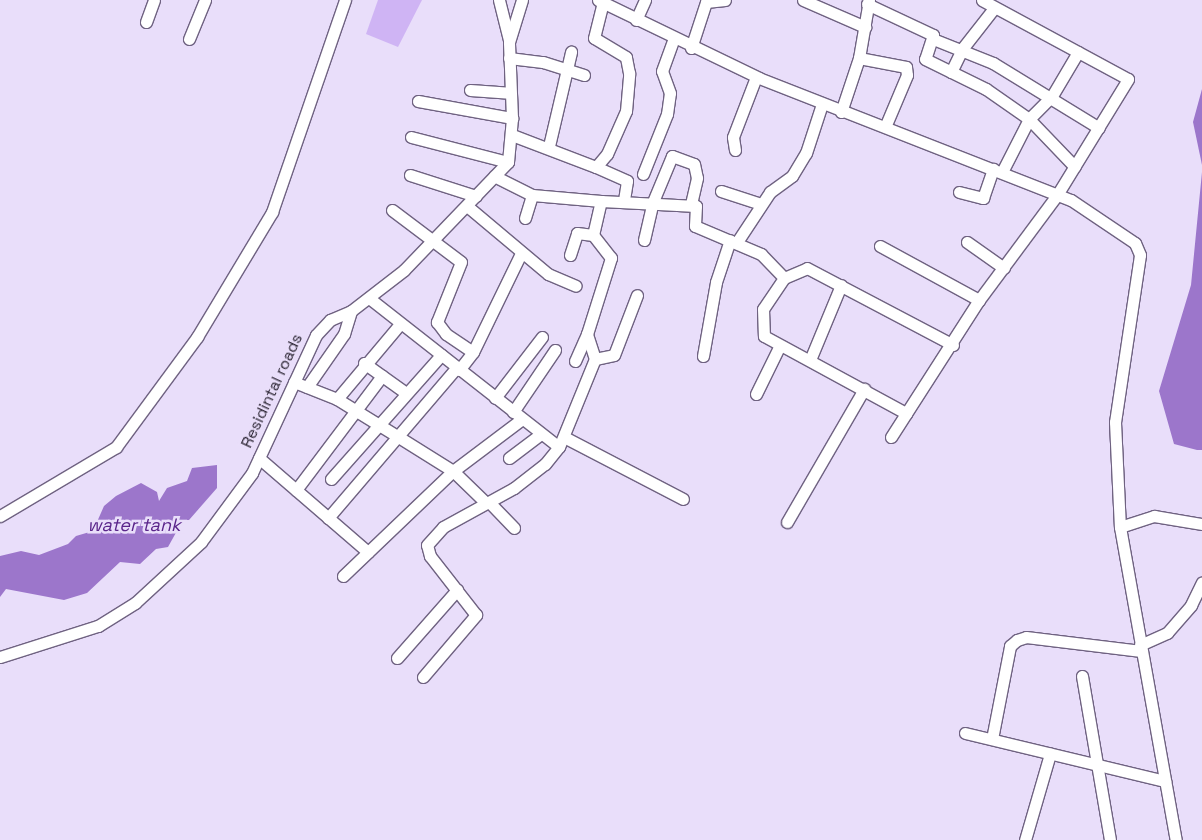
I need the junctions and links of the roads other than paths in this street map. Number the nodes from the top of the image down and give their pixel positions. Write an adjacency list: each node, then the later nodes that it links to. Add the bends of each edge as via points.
1 (154, 0): 14 (street)
2 (205, 0): 16 (street)
3 (345, 0): 119 (street, via 272,212 197,337 116,447)
4 (499, 0): 19 (street)
5 (522, 0): 19 (street)
6 (645, 0): 13 (street)
7 (725, 0): 20 (street, via 706,2)
8 (803, 0): 15 (street)
9 (982, 0): 12 (street)
10 (601, 1): 13 (street); 45 (street, via 594,38 626,57 629,73 626,111 608,154)
11 (868, 2): 15 (street); 17 (street)
12 (994, 8): 21 (street); 23 (street)
13 (636, 20): 18 (street)
14 (146, 22)
15 (865, 27): 25 (street)
16 (190, 39)
17 (933, 39): 21 (street); 27 (street, via 925,59)
18 (673, 40): 20 (street); 48 (street, via 662,71 670,93 667,114)
19 (509, 42): 24 (street)
20 (691, 48): 29 (street)
21 (962, 49): 27 (street); 32 (street)
22 (571, 52): 26 (street)
23 (1078, 52): 32 (street); 39 (street, via 1128,79)
24 (509, 58): 26 (street, via 543,62); 31 (street)
25 (859, 58): 35 (street); 38 (street, via 906,67 907,75)
26 (566, 70): 28 (street); 42 (street)
27 (951, 72): 37 (street)
28 (584, 75)
29 (756, 77): 34 (street); 43 (street, via 733,137)
30 (470, 90): 31 (street)
31 (509, 93): 36 (street)
32 (1052, 96): 37 (street); 39 (street)
33 (418, 101): 36 (street)
34 (822, 104): 35 (street); 61 (street, via 801,161)
35 (841, 112): 38 (street)
36 (512, 118): 40 (street)
37 (1029, 119): 46 (street); 47 (street)
38 (885, 127): 47 (street)
39 (1099, 128): 46 (street)
40 (512, 135): 42 (street); 44 (street)
41 (411, 137): 44 (street)
42 (549, 146): 45 (street)
43 (735, 150)
44 (508, 162): 50 (street, Residintal roads)
45 (596, 167): 51 (street)
46 (1075, 167): 57 (street)
47 (997, 170): 54 (street, via 983,198); 57 (street)
48 (643, 174): 51 (street); 52 (street)
49 (410, 175): 56 (street)
50 (494, 176): 55 (street); 56 (street, Residintal roads)
51 (628, 181): 59 (street)
52 (662, 181): 60 (street); 62 (street, via 672,156 694,164 696,178)
53 (721, 192): 61 (street)
54 (959, 192)
55 (532, 195): 58 (street); 65 (street)
56 (476, 196): 63 (street, Residintal roads)
57 (1057, 196): 74 (street); 123 (street, via 1135,243 1140,255 1115,422)
58 (601, 201): 59 (street); 66 (street)
59 (624, 202): 60 (street)
60 (652, 204): 62 (street); 67 (street)
61 (761, 204): 69 (street)
62 (690, 205): 69 (street, via 699,210 695,226)
63 (467, 206): 68 (street, Residintal roads); 72 (street)
64 (392, 210): 68 (street)
65 (525, 218)
66 (593, 235): 73 (street, via 577,233); 83 (street, via 611,258)
67 (644, 240)
68 (434, 241): 79 (street, Residintal roads); 88 (street, via 461,262 437,315 438,324)
69 (734, 241): 75 (street, via 761,254); 90 (street, via 716,282)
70 (966, 242): 74 (street)
71 (880, 246): 80 (street)
72 (521, 253): 77 (street, via 551,276); 88 (street)
73 (570, 255)
74 (1004, 268): 80 (street)
75 (784, 278): 76 (street, via 807,268); 86 (street, via 763,309 761,328 764,336)
76 (841, 285): 85 (street); 93 (street)
77 (576, 286)
78 (637, 294): 91 (street, via 614,356)
79 (370, 298): 81 (street, Residintal roads); 82 (street)
80 (979, 300): 85 (street)
81 (351, 311): 97 (street, Residintal roads, via 330,320 316,336); 98 (street, via 344,334)
82 (399, 324): 89 (street); 94 (street)
83 (587, 334): 91 (street); 92 (street)
84 (542, 337): 102 (street)
85 (953, 345): 105 (street)
86 (779, 347): 93 (street); 101 (street)
87 (555, 350): 106 (street)
88 (473, 352): 95 (street)
89 (440, 355): 95 (street); 100 (street)
90 (703, 356)
91 (595, 359): 111 (street)
92 (575, 360)
93 (810, 360): 99 (street)
94 (364, 363): 96 (street); 103 (street)
95 (457, 369): 102 (street); 109 (street)
96 (382, 376): 100 (street); 104 (street)
97 (294, 382): 98 (street); 112 (street, Residintal roads)
98 (307, 387): 103 (street)
99 (864, 389): 105 (street); 121 (street)
100 (406, 393): 107 (street)
101 (756, 394)
102 (496, 398): 106 (street)
103 (337, 399): 104 (street)
104 (357, 412): 107 (street); 116 (street)
105 (906, 413): 110 (street)
106 (518, 416): 108 (street); 114 (street)
107 (377, 425): 109 (street); 115 (street)
108 (541, 434): 111 (street); 113 (street)
109 (397, 436): 114 (street); 120 (street)
110 (891, 436)
111 (561, 442): 117 (street); 118 (street, via 546,464)
112 (259, 458): 116 (street); 130 (street, Residintal roads, via 229,509 135,603 98,626)
113 (509, 458)
114 (453, 471): 118 (street); 125 (street)
115 (330, 480)
116 (296, 490): 120 (street)
117 (682, 499)
118 (488, 503): 124 (street); 128 (street, via 442,527 427,545)
119 (0, 516)
120 (328, 518): 125 (street)
121 (787, 522)
122 (1202, 524): 123 (street, via 1154,516)
123 (1120, 527): 129 (street)
124 (514, 528)
125 (368, 552): 126 (street)
126 (343, 576)
127 (1202, 582): 129 (street, via 1191,605 1167,634)
128 (457, 590): 131 (street); 133 (street, via 476,615)
129 (1141, 648): 135 (street, via 1026,637 1017,640 1010,646); 138 (street)
130 (0, 657)
131 (397, 658)
132 (1082, 676): 137 (street)
133 (423, 677)
134 (965, 733): 135 (street)
135 (992, 739): 136 (street)
136 (1050, 754): 137 (street); 139 (street)
137 (1098, 766): 138 (street); 140 (street)
138 (1165, 781): 141 (street)
139 (1025, 840)
140 (1110, 840)
141 (1176, 840)

